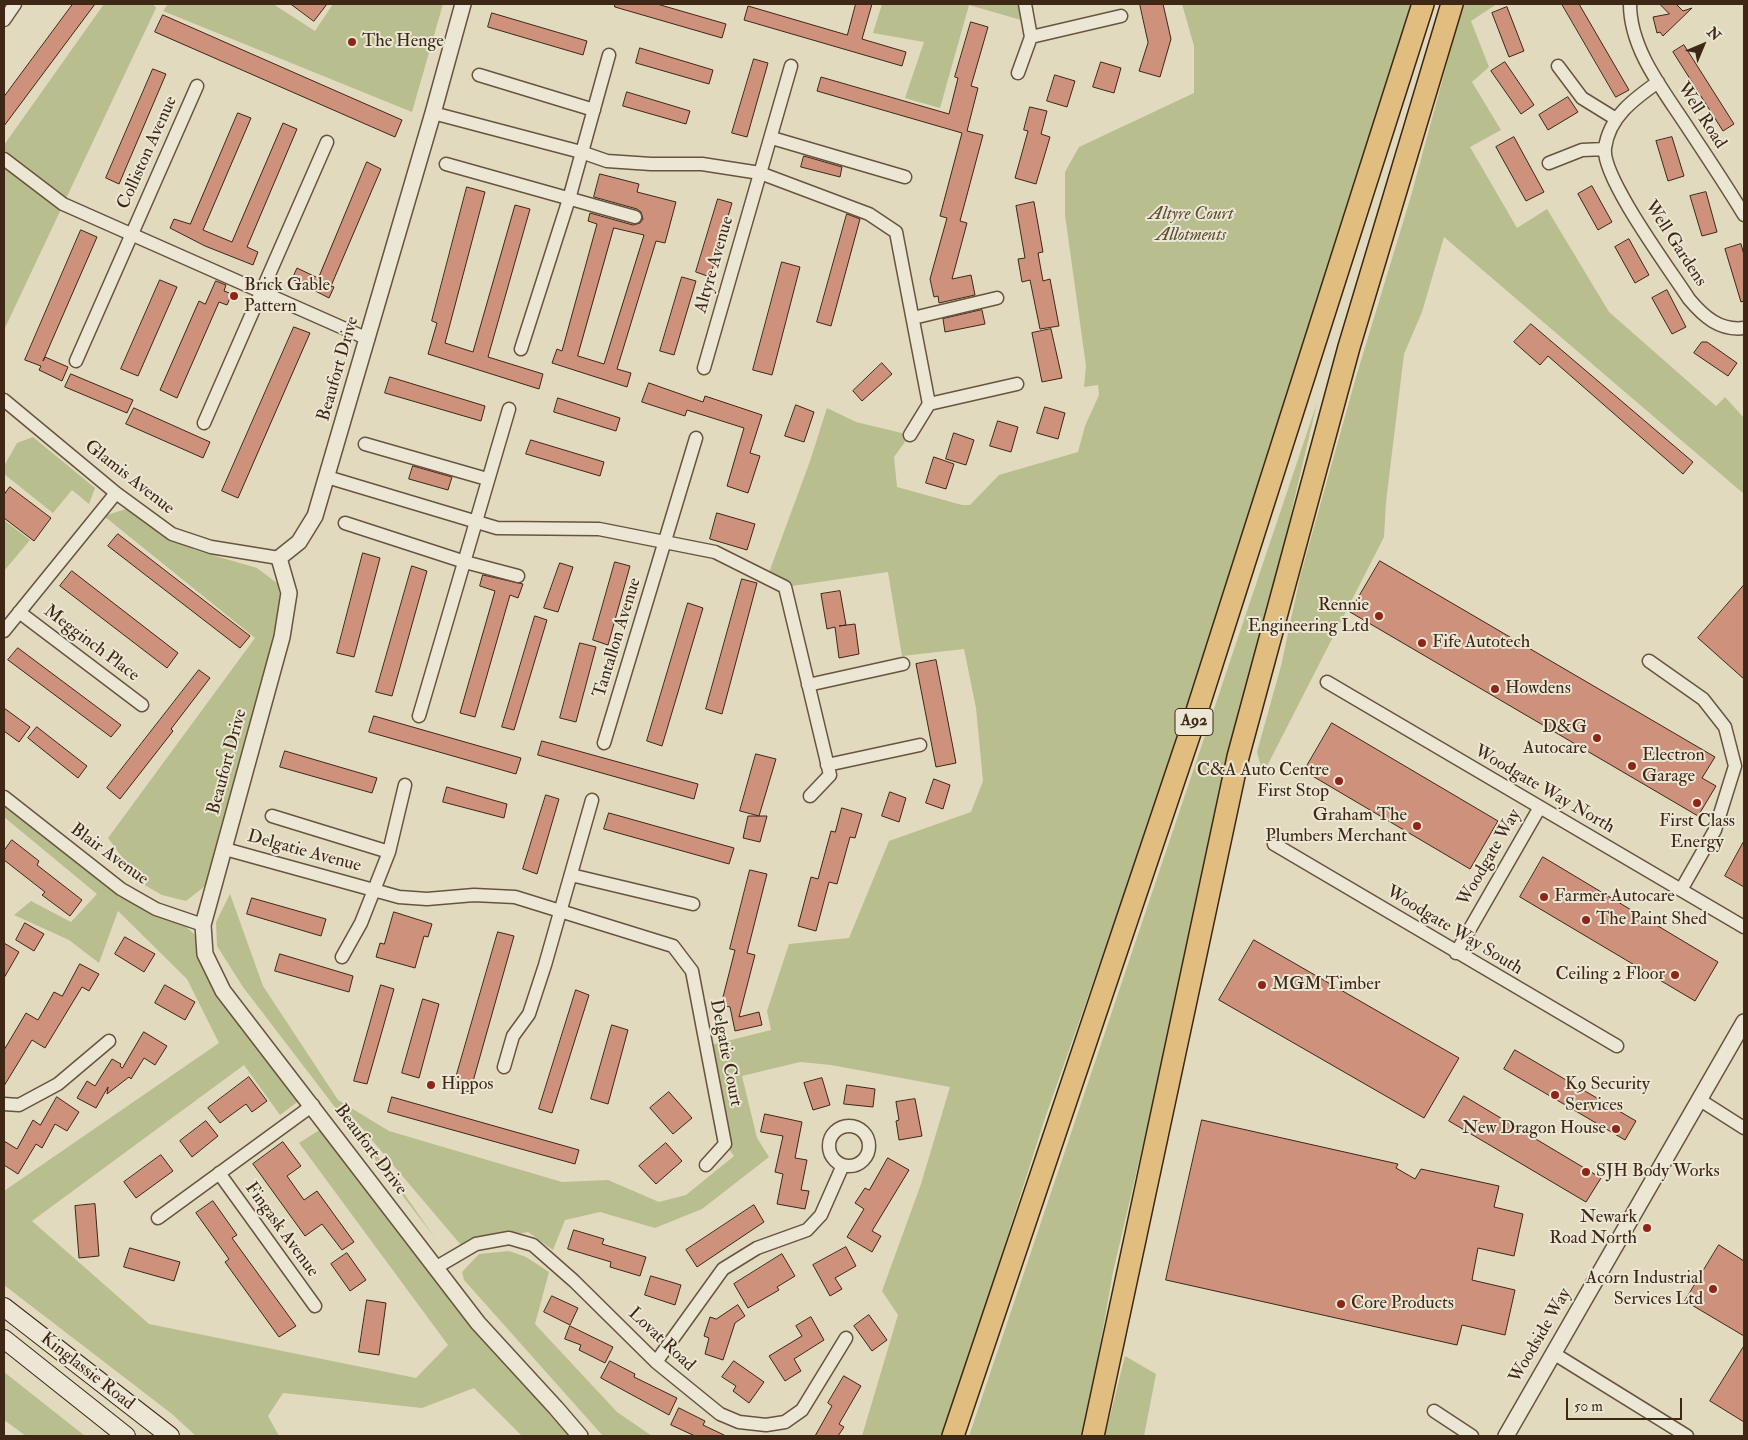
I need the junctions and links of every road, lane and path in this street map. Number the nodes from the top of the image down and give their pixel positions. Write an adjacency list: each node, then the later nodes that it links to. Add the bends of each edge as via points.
1 (16, 4): 8 (street)
2 (463, 4): 18 (street, Beaufort Drive)
3 (1025, 4): 9 (street)
4 (1423, 4): 112 (highway, A92, via 1189,736)
5 (1452, 4): 113 (highway, via 1346,357 1238,758)
6 (1630, 4): 15 (street, Well Road, via 1634,33)
7 (1121, 16): 9 (street)
8 (4, 20)
9 (1031, 37): 13 (street)
10 (609, 55): 17 (street)
11 (791, 66): 20 (street, Altyre Avenue)
12 (1558, 66): 19 (street, via 1582,98)
13 (1018, 73)
14 (479, 75): 17 (street)
15 (1658, 82): 19 (street, via 1636,97); 29 (street, Well Road)
16 (197, 86): 33 (street, Colliston Avenue)
17 (594, 110): 23 (street)
18 (433, 113): 23 (street); 38 (street, Beaufort Drive)
19 (1616, 118): 22 (street)
20 (772, 138): 27 (street, Altyre Avenue); 28 (street)
21 (327, 142): 34 (street)
22 (1604, 149): 25 (street, via 1582,150); 37 (street, Well Gardens, via 1606,165 1613,180 1689,299 1713,322 1728,328)
23 (581, 152): 27 (street, via 607,161 702,164); 30 (street)
24 (4, 159): 33 (street, Colliston Avenue, via 63,204)
25 (1549, 163)
26 (446, 164): 30 (street)
27 (760, 173): 36 (street, via 869,214 896,232); 41 (street, Altyre Avenue)
28 (905, 177)
29 (1740, 197): 31 (street, Well Road)
30 (569, 199): 32 (street); 39 (street)
31 (1744, 215)
32 (635, 216)
33 (131, 235): 34 (street, Colliston Avenue); 40 (street, Colliston Avenue)
34 (262, 293): 38 (street, Colliston Avenue); 46 (street)
35 (996, 298): 36 (street)
36 (913, 318): 44 (street)
37 (1744, 328)
38 (368, 339): 50 (street, Beaufort Drive)
39 (521, 349)
40 (76, 361)
41 (704, 368)
42 (1017, 384): 44 (street)
43 (4, 400): 52 (street, Glamis Avenue)
44 (929, 404): 47 (street)
45 (509, 409): 51 (street)
46 (204, 423)
47 (910, 435)
48 (696, 438): 55 (street, Tantallon Avenue)
49 (365, 444): 51 (street)
50 (327, 477): 53 (street); 56 (street, Beaufort Drive, via 315,516 299,542)
51 (487, 479): 53 (street)
52 (116, 493): 56 (street, Glamis Avenue, via 172,534 211,547); 59 (street, Megginch Place)
53 (475, 522): 55 (street, via 497,528 598,529); 57 (street)
54 (345, 523): 57 (street)
55 (665, 543): 64 (street, via 715,552 785,587); 67 (street, Tantallon Avenue)
56 (279, 558): 77 (street, Beaufort Drive, via 289,593 282,637)
57 (465, 562): 58 (street); 66 (street)
58 (518, 576)
59 (20, 612): 60 (street, Megginch Place); 65 (street, Megginch Place)
60 (4, 631)
61 (1649, 661): 81 (street, via 1703,699 1725,727 1735,766 1715,830)
62 (903, 664): 64 (street)
63 (1327, 682): 74 (street, Woodgate Way North)
64 (808, 684): 69 (street)
65 (142, 705)
66 (419, 716)
67 (604, 743)
68 (920, 745): 69 (street)
69 (827, 765): 71 (street, via 830,775)
70 (405, 785): 78 (street, Delgatie Avenue)
71 (810, 796)
72 (4, 797): 84 (street, Blair Avenue, via 121,889 156,909)
73 (592, 800): 79 (street)
74 (1540, 808): 81 (street, Woodgate Way North); 87 (street, Woodgate Way)
75 (272, 816): 78 (street, Delgatie Avenue)
76 (1274, 844): 87 (street, Woodgate Way South)
77 (225, 849): 80 (street, Delgatie Avenue); 84 (street, Beaufort Drive)
78 (388, 852): 80 (street, Delgatie Avenue)
79 (571, 875): 82 (street); 83 (street)
80 (373, 889): 83 (street, Delgatie Avenue, via 399,897 427,899 474,895 515,897); 88 (street, Delgatie Avenue, via 361,923)
81 (1681, 890): 85 (street, Woodgate Way North)
82 (693, 904)
83 (560, 910): 86 (street, Delgatie Avenue); 92 (street, via 529,1014 513,1036)
84 (203, 925): 95 (street, Beaufort Drive, via 205,954 223,991)
85 (1744, 927)
86 (673, 946): 97 (street, Delgatie Court, via 692,971 725,1144)
87 (1456, 953): 91 (street, Woodgate Way South)
88 (342, 957)
89 (1744, 1022): 93 (street, Woodside Way)
90 (109, 1041): 94 (street, via 58,1084 19,1105)
91 (1617, 1046)
92 (504, 1067)
93 (1700, 1100): 96 (street); 106 (street, Woodside Way)
94 (4, 1104)
95 (313, 1105): 99 (street, Fingask Avenue); 101 (street, Beaufort Drive)
96 (1744, 1128)
97 (706, 1165)
98 (843, 1165): 107 (street, via 821,1215 806,1230 757,1248 723,1269)
99 (219, 1173): 100 (street, Fingask Avenue); 102 (street, Fingask Avenue)
100 (158, 1218)
101 (435, 1268): 107 (street, Lovat Road, via 476,1244 509,1238 532,1244); 111 (street, Beaufort Drive, via 478,1323)
102 (315, 1306)
103 (4, 1307): 110 (main road, Kinglassie Road)
104 (846, 1338): 107 (street, Lovat Road, via 802,1410 784,1422 766,1425 739,1422 720,1414)
105 (4, 1339): 109 (main road, Kinglassie Road)
106 (1553, 1353): 115 (street, Woodside Way); 116 (street)
107 (656, 1362)
108 (1434, 1411): 114 (street)
109 (126, 1436)
110 (170, 1436)
111 (580, 1436)
112 (953, 1436)
113 (1093, 1436)
114 (1472, 1436)
115 (1506, 1436)
116 (1687, 1436)

